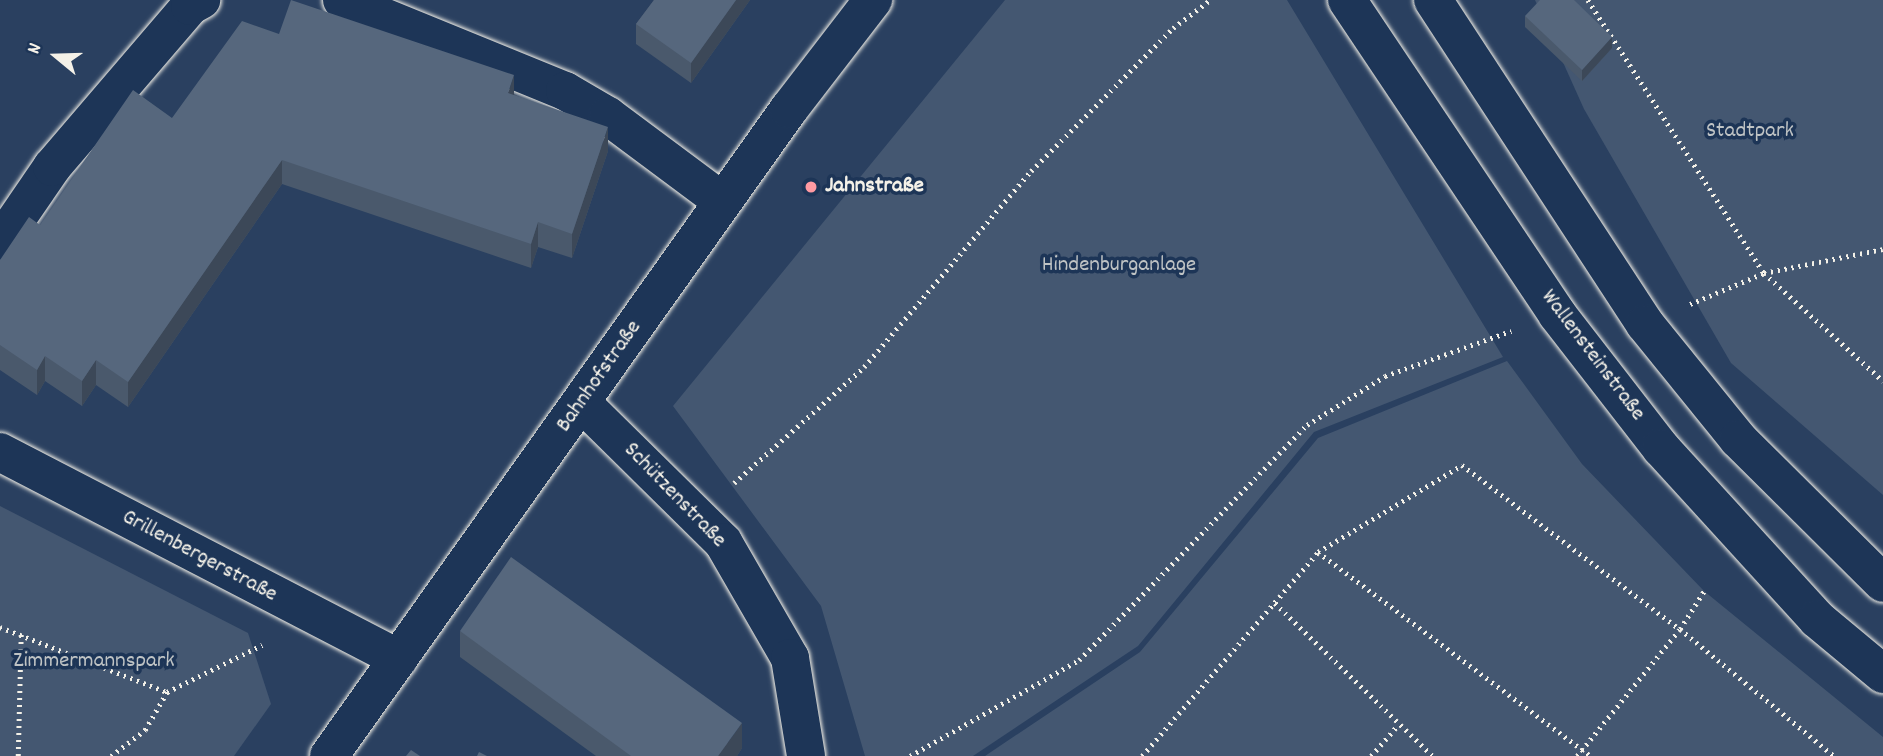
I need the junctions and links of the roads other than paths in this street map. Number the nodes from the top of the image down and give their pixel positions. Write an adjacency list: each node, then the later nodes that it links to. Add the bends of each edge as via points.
1 (201, 0): 7 (main road, via 190,6 52,167)
2 (342, 0): 6 (main road, via 565,91 608,116)
3 (873, 0): 6 (main road, Bahnhofstraße)
4 (1346, 0): 12 (main road, Wallensteinstraße, via 1557,314 1661,448 1817,619)
5 (1433, 0): 10 (main road, via 1645,324 1738,439)
6 (722, 201): 8 (main road, Bahnhofstraße)
7 (0, 243)
8 (582, 403): 11 (main road, Bahnhofstraße); 14 (main road, Schützenstraße, via 723,542 790,658)
9 (0, 452): 11 (main road, Grillenbergerstraße)
10 (1883, 583)
11 (399, 659): 13 (main road, Bahnhofstraße)
12 (1883, 674)
13 (329, 756)
14 (806, 756)

